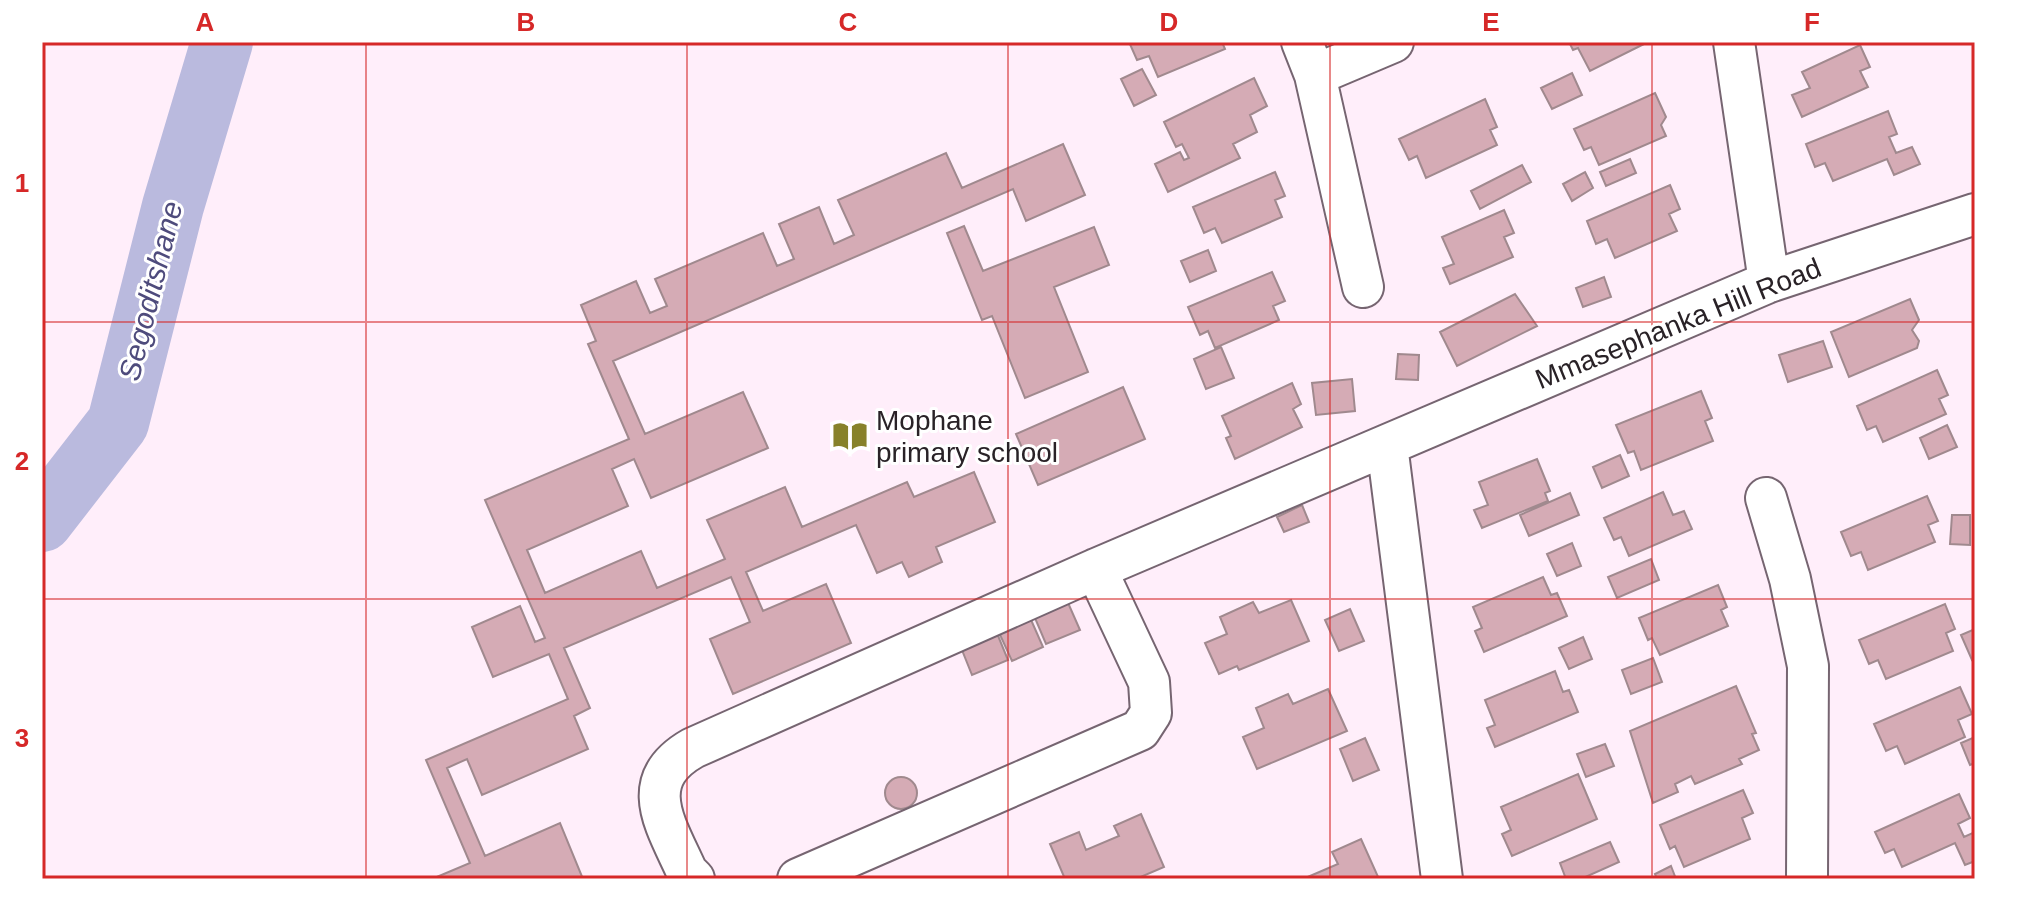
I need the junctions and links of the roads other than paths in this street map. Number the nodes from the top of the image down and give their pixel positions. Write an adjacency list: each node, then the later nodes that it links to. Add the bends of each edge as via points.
1 (1393, 42): 3 (street)
2 (1734, 42): 5 (street)
3 (1308, 59): 6 (street)
4 (1975, 214): 5 (street, Mmasephanka Hill Road)
5 (1769, 282): 7 (street, Mmasephanka Hill Road)
6 (1363, 287)
7 (1387, 445): 9 (street, Mmasephanka Hill Road); 12 (street)
8 (1766, 498): 13 (street, via 1808,666)
9 (1096, 569): 10 (street, Mmasephanka Hill Road, via 672,760 660,780 660,810); 11 (street, via 1149,682 1151,713 1140,730)
10 (694, 879)
11 (798, 879)
12 (1442, 879)
13 (1807, 879)

